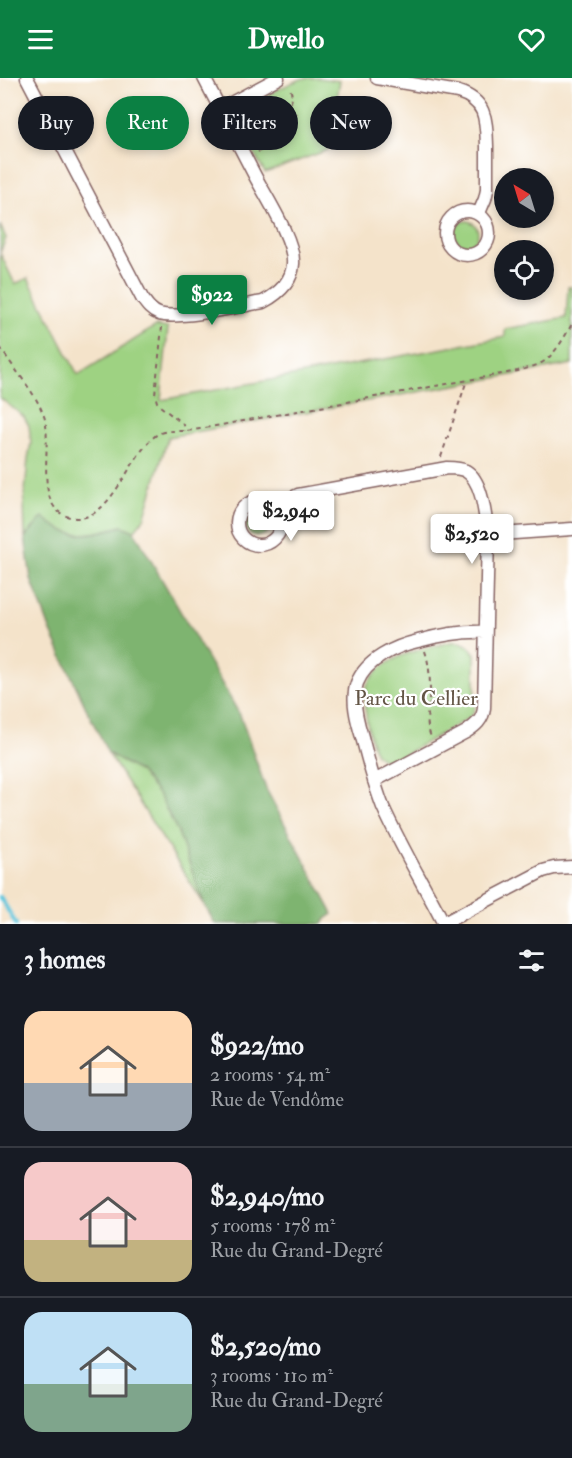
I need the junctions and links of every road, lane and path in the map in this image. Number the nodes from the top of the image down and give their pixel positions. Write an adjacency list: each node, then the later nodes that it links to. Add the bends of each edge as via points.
1 (27, 78): 10 (street, via 142,298 158,314 172,316 263,302 284,287 292,273 289,243)
2 (204, 78): 5 (street)
3 (377, 78): 13 (street, via 458,92 477,102 486,125 487,190)
4 (283, 81): 6 (street); 7 (path)
5 (213, 96)
6 (249, 96)
7 (291, 96)
8 (298, 114): 9 (path)
9 (302, 114)
10 (241, 150)
11 (262, 150): 12 (path)
12 (255, 154)
13 (479, 213)
14 (572, 324): 17 (path, via 545,361 518,371)
15 (162, 327): 18 (path, via 155,395 157,402 184,425)
16 (0, 347): 18 (path, via 46,422 48,496 68,517 89,516 102,507 151,439 164,431)
17 (467, 380): 18 (path); 19 (path)
18 (185, 431)
19 (440, 459)
20 (275, 508): 22 (street, via 298,495 453,468 469,473 477,483)
21 (572, 529): 22 (street)
22 (488, 535): 23 (street)
23 (485, 632): 28 (street, via 483,716 466,732); 28 (street, via 452,633 411,642 365,669 355,698)
24 (425, 649): 25 (path)
25 (428, 704): 26 (path); 27 (path, via 427,725)
26 (437, 708)
27 (432, 740)
28 (374, 781): 30 (street)
29 (572, 867): 30 (street, via 543,871)
30 (444, 924)

